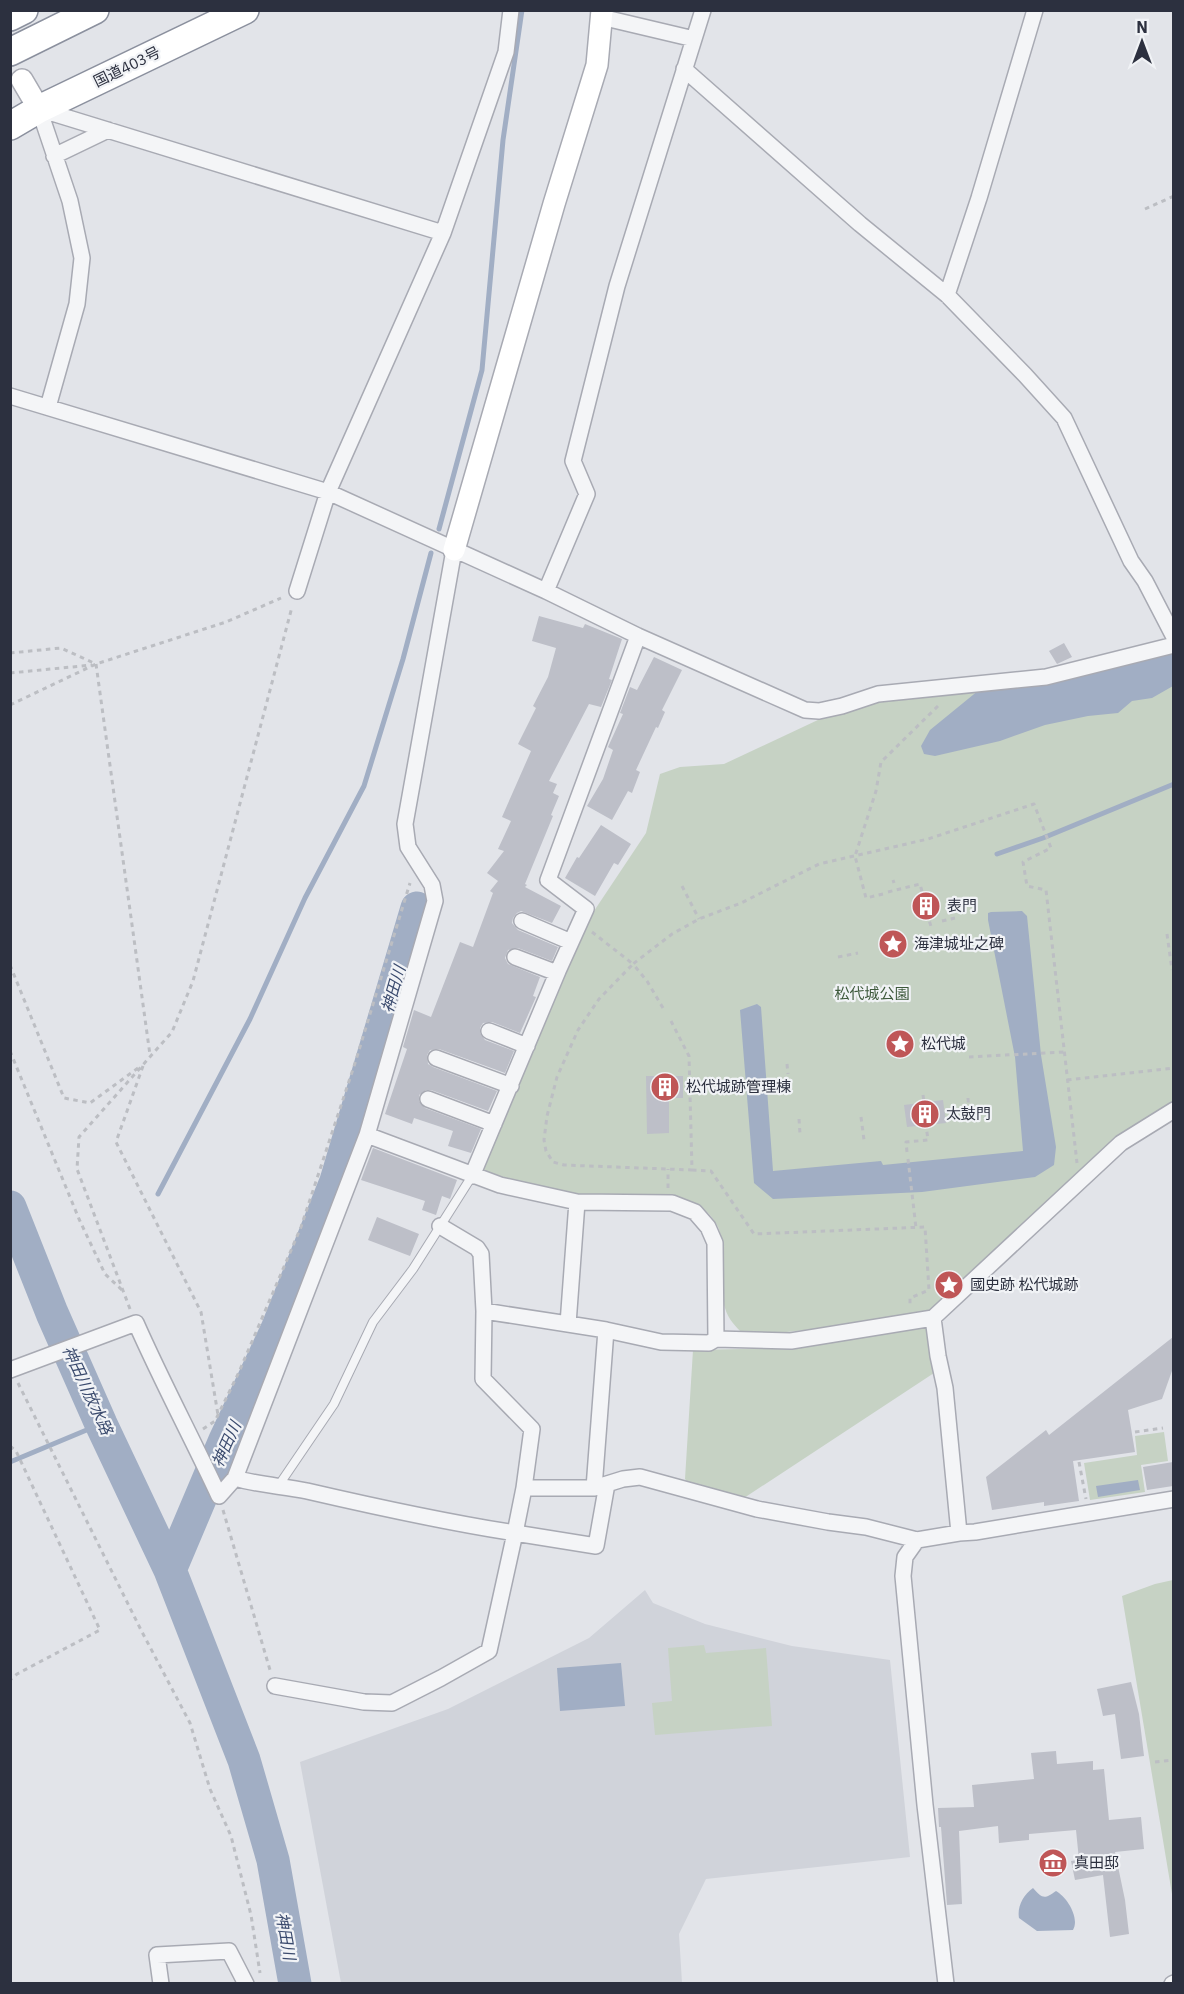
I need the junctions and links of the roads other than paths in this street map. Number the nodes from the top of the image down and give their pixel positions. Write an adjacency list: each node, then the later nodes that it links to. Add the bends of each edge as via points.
1 (24, 10): 8 (highway)
2 (95, 10): 10 (highway)
3 (245, 10): 13 (highway, 国道403号)
4 (511, 10): 17 (street, via 506,52)
5 (703, 10): 9 (street)
6 (1035, 10): 18 (street)
7 (602, 14): 9 (street); 22 (street, via 597,65)
8 (10, 17)
9 (694, 39): 11 (street)
10 (10, 52)
11 (684, 69): 18 (street); 24 (street, via 617,286 573,461 587,494)
12 (22, 80): 13 (street)
13 (39, 109): 14 (highway, 国道403号); 15 (street); 16 (street)
14 (10, 126)
15 (108, 130): 16 (street); 17 (street)
16 (54, 156): 20 (street, via 70,201 82,258 76,304)
17 (443, 233): 21 (street)
18 (947, 295): 26 (street, via 1064,418 1131,561)
19 (10, 396): 20 (street)
20 (48, 407): 21 (street)
21 (328, 492): 22 (street); 23 (street)
22 (454, 549): 24 (street); 39 (street, via 405,824 408,847 432,885 435,901)
23 (297, 591)
24 (546, 591): 25 (street)
25 (638, 636): 27 (street, via 805,710 819,711 878,694 1046,677); 29 (street, via 548,880 586,909)
26 (1173, 637)
27 (1173, 645)
28 (522, 921): 29 (street)
29 (571, 942): 31 (street)
30 (515, 957): 31 (street)
31 (557, 973): 33 (street)
32 (489, 1031): 33 (street)
33 (527, 1046): 35 (street)
34 (436, 1058): 35 (street)
35 (511, 1086): 38 (street)
36 (428, 1099): 38 (street)
37 (1173, 1110): 44 (street, via 1121,1143)
38 (494, 1124): 40 (street)
39 (367, 1135): 40 (street); 49 (street)
40 (472, 1176): 41 (street); 42 (lane)
41 (577, 1202): 45 (street); 47 (street, via 672,1203 695,1212 715,1243)
42 (440, 1226): 43 (street, via 481,1254); 50 (lane, via 373,1323 334,1404)
43 (484, 1311): 45 (street); 52 (street, via 483,1379 532,1429)
44 (933, 1318): 47 (street, via 791,1341); 55 (street, via 945,1388)
45 (568, 1324): 46 (street)
46 (606, 1330): 47 (street, via 661,1342 709,1343); 51 (street)
47 (716, 1339)
48 (14, 1369): 49 (street, via 136,1323 219,1496)
49 (235, 1478): 50 (street)
50 (279, 1485): 54 (street, via 385,1510)
51 (600, 1486): 52 (street); 54 (street, via 596,1546); 56 (street, via 640,1477 757,1509 866,1527)
52 (524, 1488): 54 (street)
53 (1173, 1499): 55 (street)
54 (515, 1533): 57 (street, via 489,1651 392,1703 364,1702)
55 (959, 1533): 56 (street)
56 (917, 1540): 60 (street, via 905,1557 903,1576)
57 (275, 1686)
58 (161, 1983): 59 (street, via 157,1955 229,1951)
59 (246, 1983)
60 (946, 1983)

